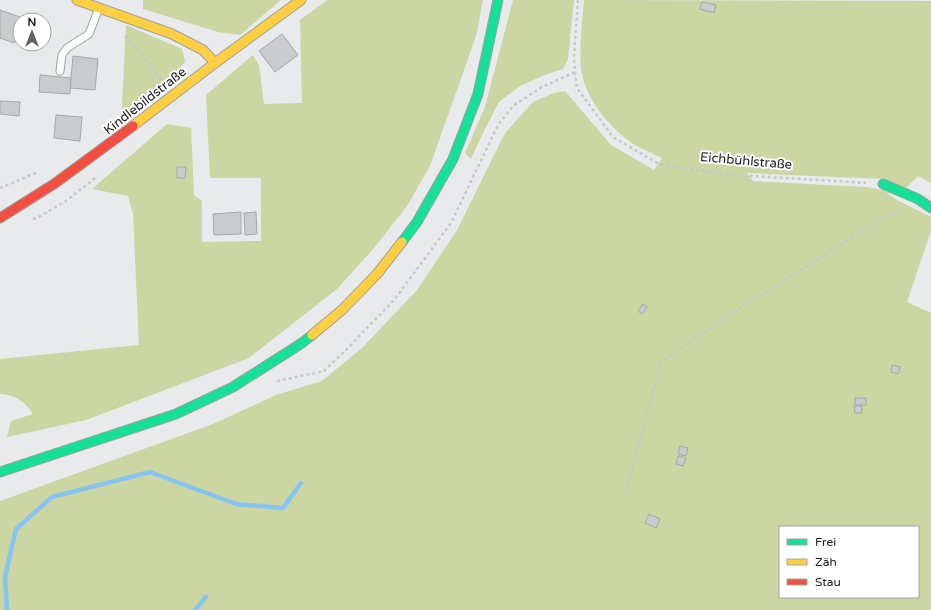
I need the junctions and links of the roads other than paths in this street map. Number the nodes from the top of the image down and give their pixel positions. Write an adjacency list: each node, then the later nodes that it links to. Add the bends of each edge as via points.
1 (77, 0): 4 (main road)
2 (301, 0): 5 (main road, Kindlebildstraße)
3 (498, 0): 10 (main road, via 478,94 453,159 417,222 377,274 342,310 302,343 233,387 176,414)
4 (99, 8): 5 (main road, via 172,34 203,50); 6 (lane, via 89,34 67,48 62,55)
5 (215, 63): 9 (main road, Kindlebildstraße, via 109,145)
6 (60, 71)
7 (883, 184): 8 (main road, via 918,199)
8 (931, 208)
9 (0, 218)
10 (0, 472)

